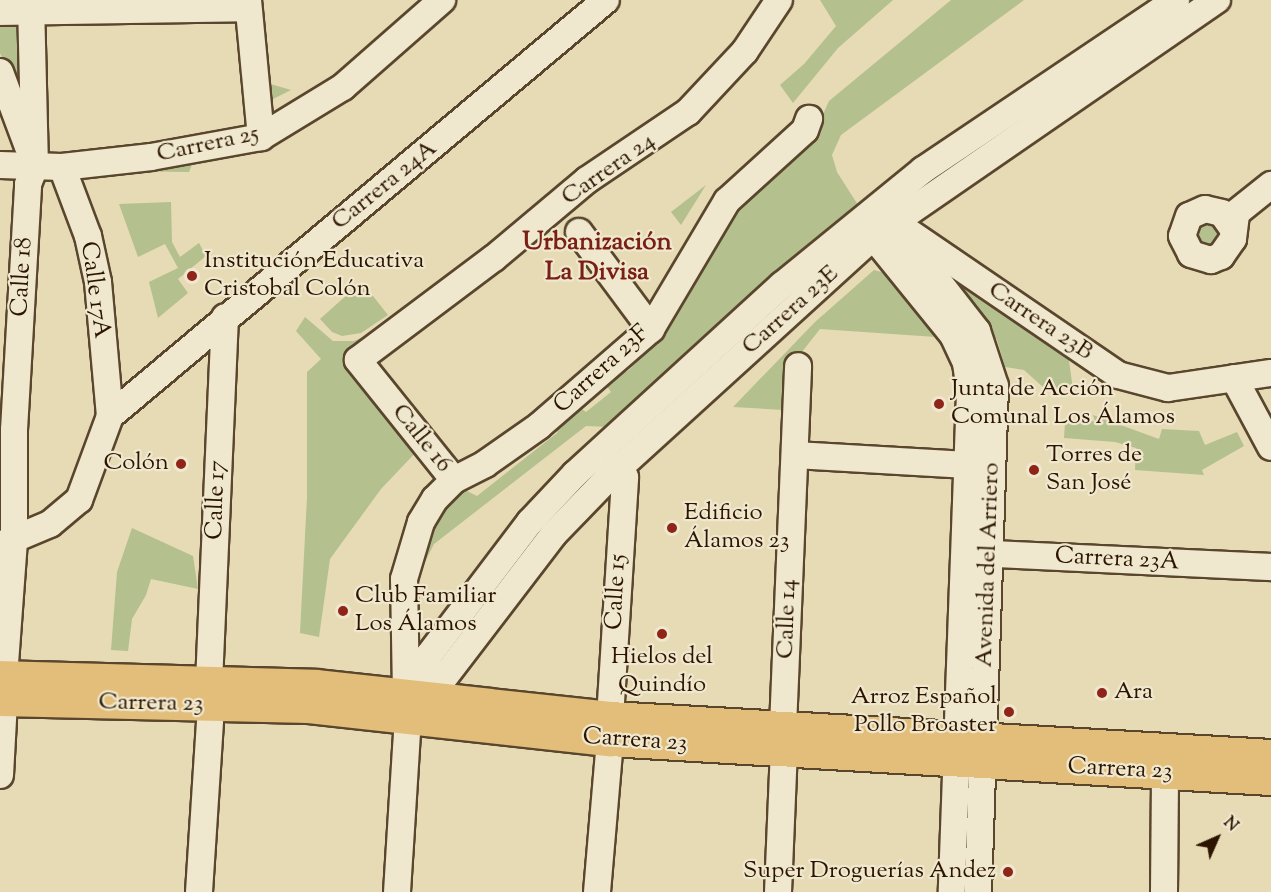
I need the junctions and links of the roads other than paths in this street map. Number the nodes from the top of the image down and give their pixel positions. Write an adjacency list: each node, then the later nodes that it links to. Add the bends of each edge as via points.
1 (442, 0): 11 (street, Carrera 25, via 343,87)
2 (606, 0): 19 (street, Carrera 24A)
3 (779, 0): 21 (street, Carrera 24, via 745,51 688,112 587,180 494,258)
4 (1176, 0): 17 (street, Carrera 23E)
5 (1217, 0): 17 (street, Carrera 23E)
6 (248, 4): 7 (street); 11 (street)
7 (31, 6): 8 (street); 13 (street, Calle 18)
8 (0, 12)
9 (0, 72): 13 (street)
10 (810, 119): 20 (street, Carrera 23F, via 805,130 743,182 727,201)
11 (261, 137): 14 (street, Carrera 25, via 151,157)
12 (0, 165): 13 (street, Carrera 25)
13 (35, 166): 14 (street, Carrera 25); 28 (street, Calle 18, via 28,184)
14 (62, 167): 27 (street, Calle 17A, via 88,236 98,282)
15 (1271, 185): 16 (street)
16 (1230, 218)
17 (875, 220): 24 (street, Carrera 23B, via 1118,375 1168,388); 25 (street, Avenida del Arriero, via 976,331); 26 (street, Avenida del Arriero, via 953,335 966,363); 32 (street, Carrera 23E); 40 (street, Carrera 23E, via 567,482 499,561 429,655)
18 (579, 232): 20 (street)
19 (225, 317): 27 (street, Carrera 24A); 39 (street, Calle 17)
20 (651, 329): 33 (street, Carrera 23F, via 540,426)
21 (358, 360): 33 (street, Calle 16)
22 (798, 366): 30 (street, Calle 14)
23 (1271, 373): 24 (street, Carrera 23B)
24 (1234, 378): 29 (street)
25 (994, 386): 26 (street); 31 (street, Avenida del Arriero)
26 (970, 393): 31 (street, Avenida del Arriero)
27 (110, 416): 34 (street, Carrera 24A, via 79,500 50,524)
28 (7, 430): 34 (street, Calle 18)
29 (1271, 447)
30 (795, 455): 31 (street); 42 (street, Calle 14)
31 (980, 465): 35 (street, Avenida del Arriero); 36 (street, Avenida del Arriero)
32 (620, 466): 40 (street, Carrera 23E, via 553,535); 41 (street, Calle 15, via 625,477)
33 (454, 480): 40 (street, Calle 16, via 420,522 404,579)
34 (7, 544): 38 (street, Calle 18)
35 (964, 552): 36 (street, Carrera 23A); 43 (street, Avenida del Arriero)
36 (990, 554): 37 (street, Carrera 23A); 43 (street, Avenida del Arriero)
37 (1271, 567)
38 (2, 688): 39 (main road, Carrera 23); 46 (street, Calle 18)
39 (210, 694): 40 (main road, Carrera 23, via 309,707); 48 (street, Calle 17)
40 (414, 702): 41 (main road, Carrera 23); 49 (street, Calle 16)
41 (610, 729): 42 (main road, Carrera 23); 50 (street, Calle 15)
42 (784, 739): 43 (main road, Carrera 23); 51 (street, Calle 14)
43 (970, 750): 44 (main road, Carrera 23); 45 (main road, Carrera 23); 52 (street, Avenida del Arriero); 53 (street, Avenida del Arriero)
44 (1271, 756)
45 (1165, 772): 47 (main road, Carrera 23); 54 (street)
46 (0, 775)
47 (1271, 779)
48 (199, 892)
49 (397, 892)
50 (597, 892)
51 (778, 892)
52 (952, 892)
53 (978, 892)
54 (1164, 892)

